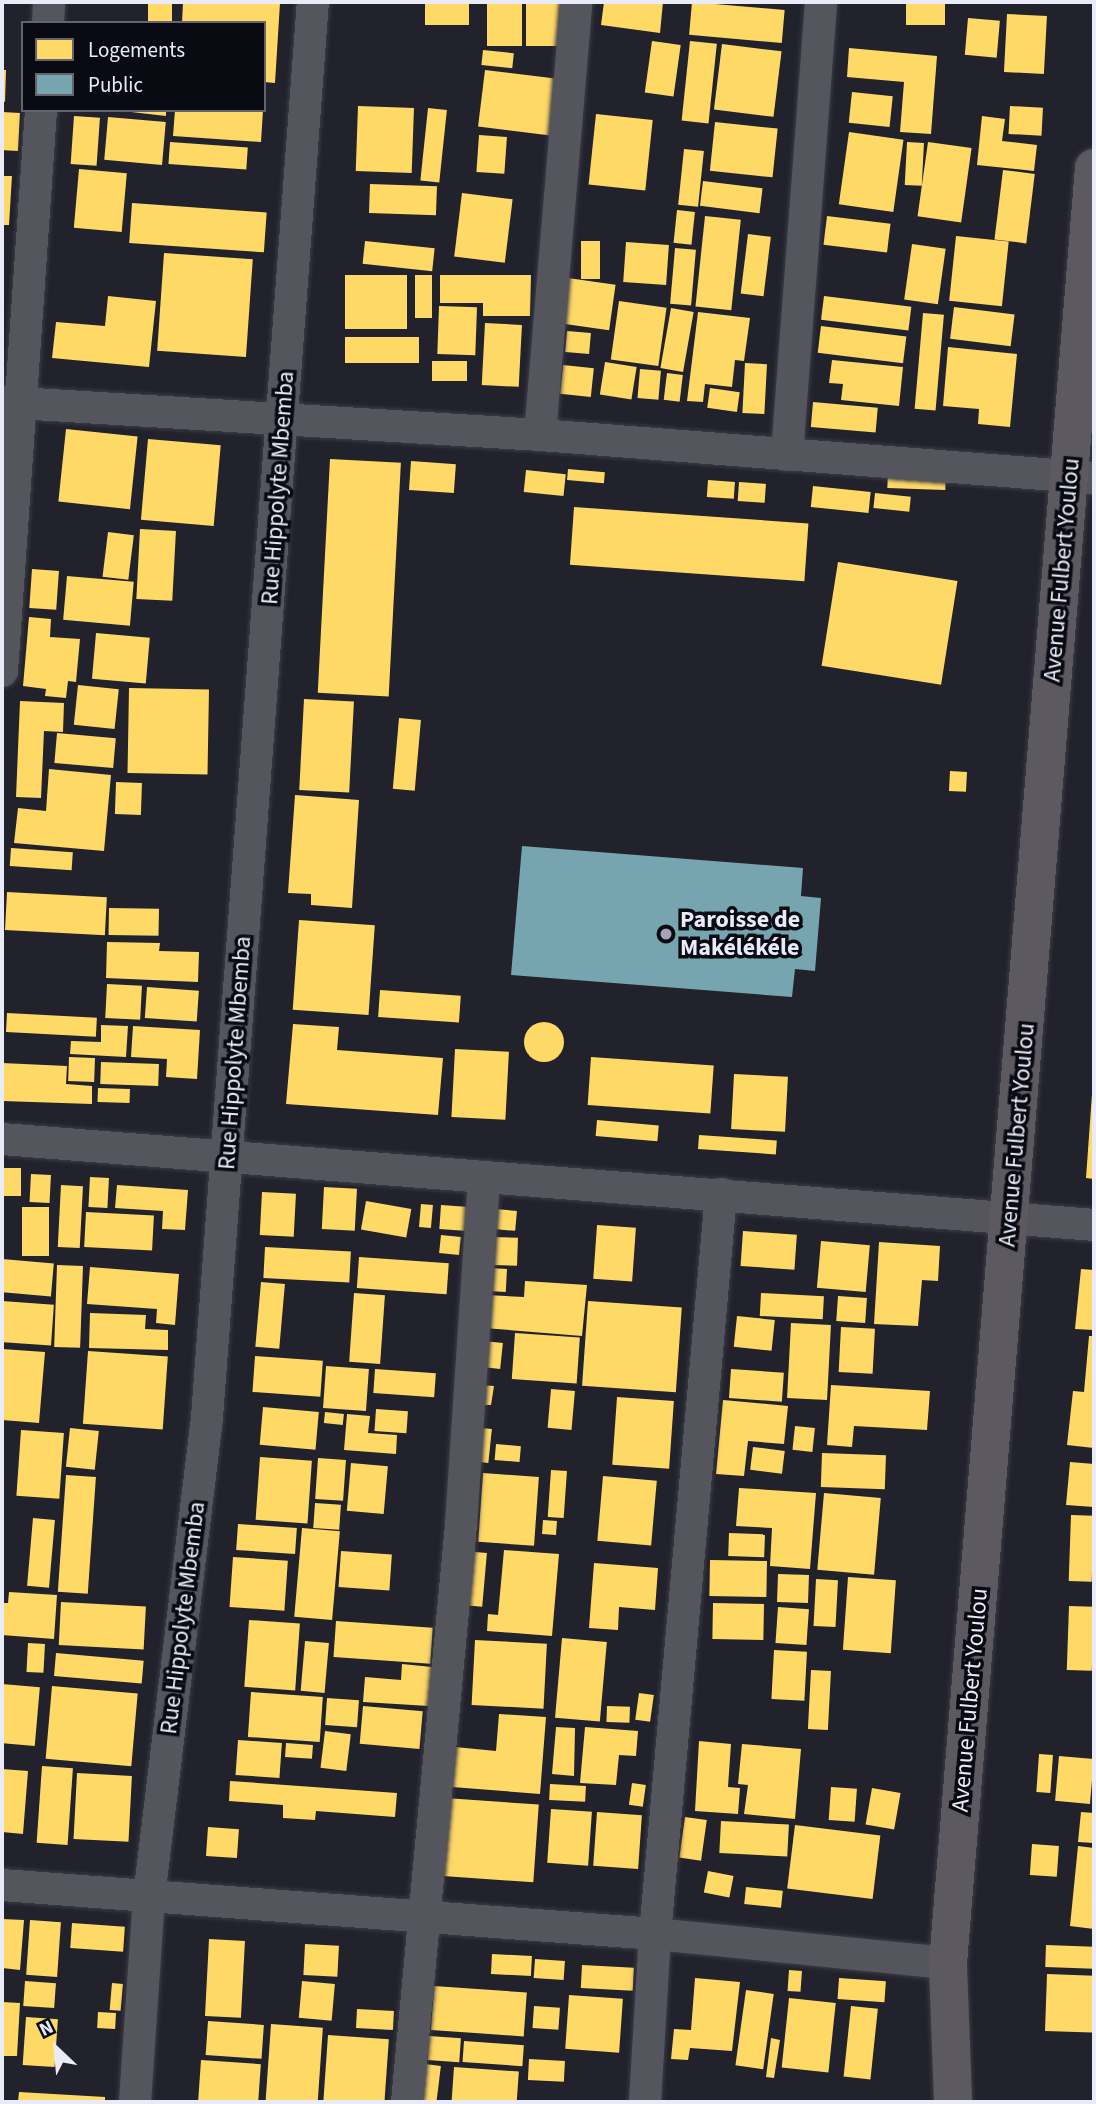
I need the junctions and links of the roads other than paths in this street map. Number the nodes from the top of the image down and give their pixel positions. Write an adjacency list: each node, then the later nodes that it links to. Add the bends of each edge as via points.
1 (49, 2): 5 (street)
2 (313, 2): 9 (street, Rue Hippolyte Mbemba)
3 (576, 2): 10 (street)
4 (821, 2): 11 (street)
5 (48, 21)
6 (41, 112): 8 (street)
7 (1094, 168): 12 (main road, Avenue Fulbert Youlou)
8 (11, 402): 9 (street); 13 (street)
9 (282, 417): 10 (street); 15 (street, Rue Hippolyte Mbemba)
10 (540, 435): 11 (street)
11 (787, 455): 12 (street)
12 (1082, 477): 18 (main road, Avenue Fulbert Youlou)
13 (2, 671)
14 (2, 1139): 15 (street)
15 (228, 1158): 16 (street); 21 (street, Rue Hippolyte Mbemba, via 207,1417)
16 (484, 1177): 17 (street); 22 (street, via 461,1525)
17 (721, 1194): 18 (street); 23 (street)
18 (1010, 1218): 19 (street); 24 (main road, Avenue Fulbert Youlou)
19 (1094, 1224)
20 (2, 1885): 21 (street)
21 (149, 1897): 22 (street); 25 (street, Rue Hippolyte Mbemba)
22 (421, 1917): 23 (street); 26 (street)
23 (655, 1934): 24 (street); 27 (street)
24 (948, 1963): 28 (main road, Avenue Fulbert Youlou)
25 (135, 2102)
26 (407, 2102)
27 (645, 2102)
28 (953, 2102)

